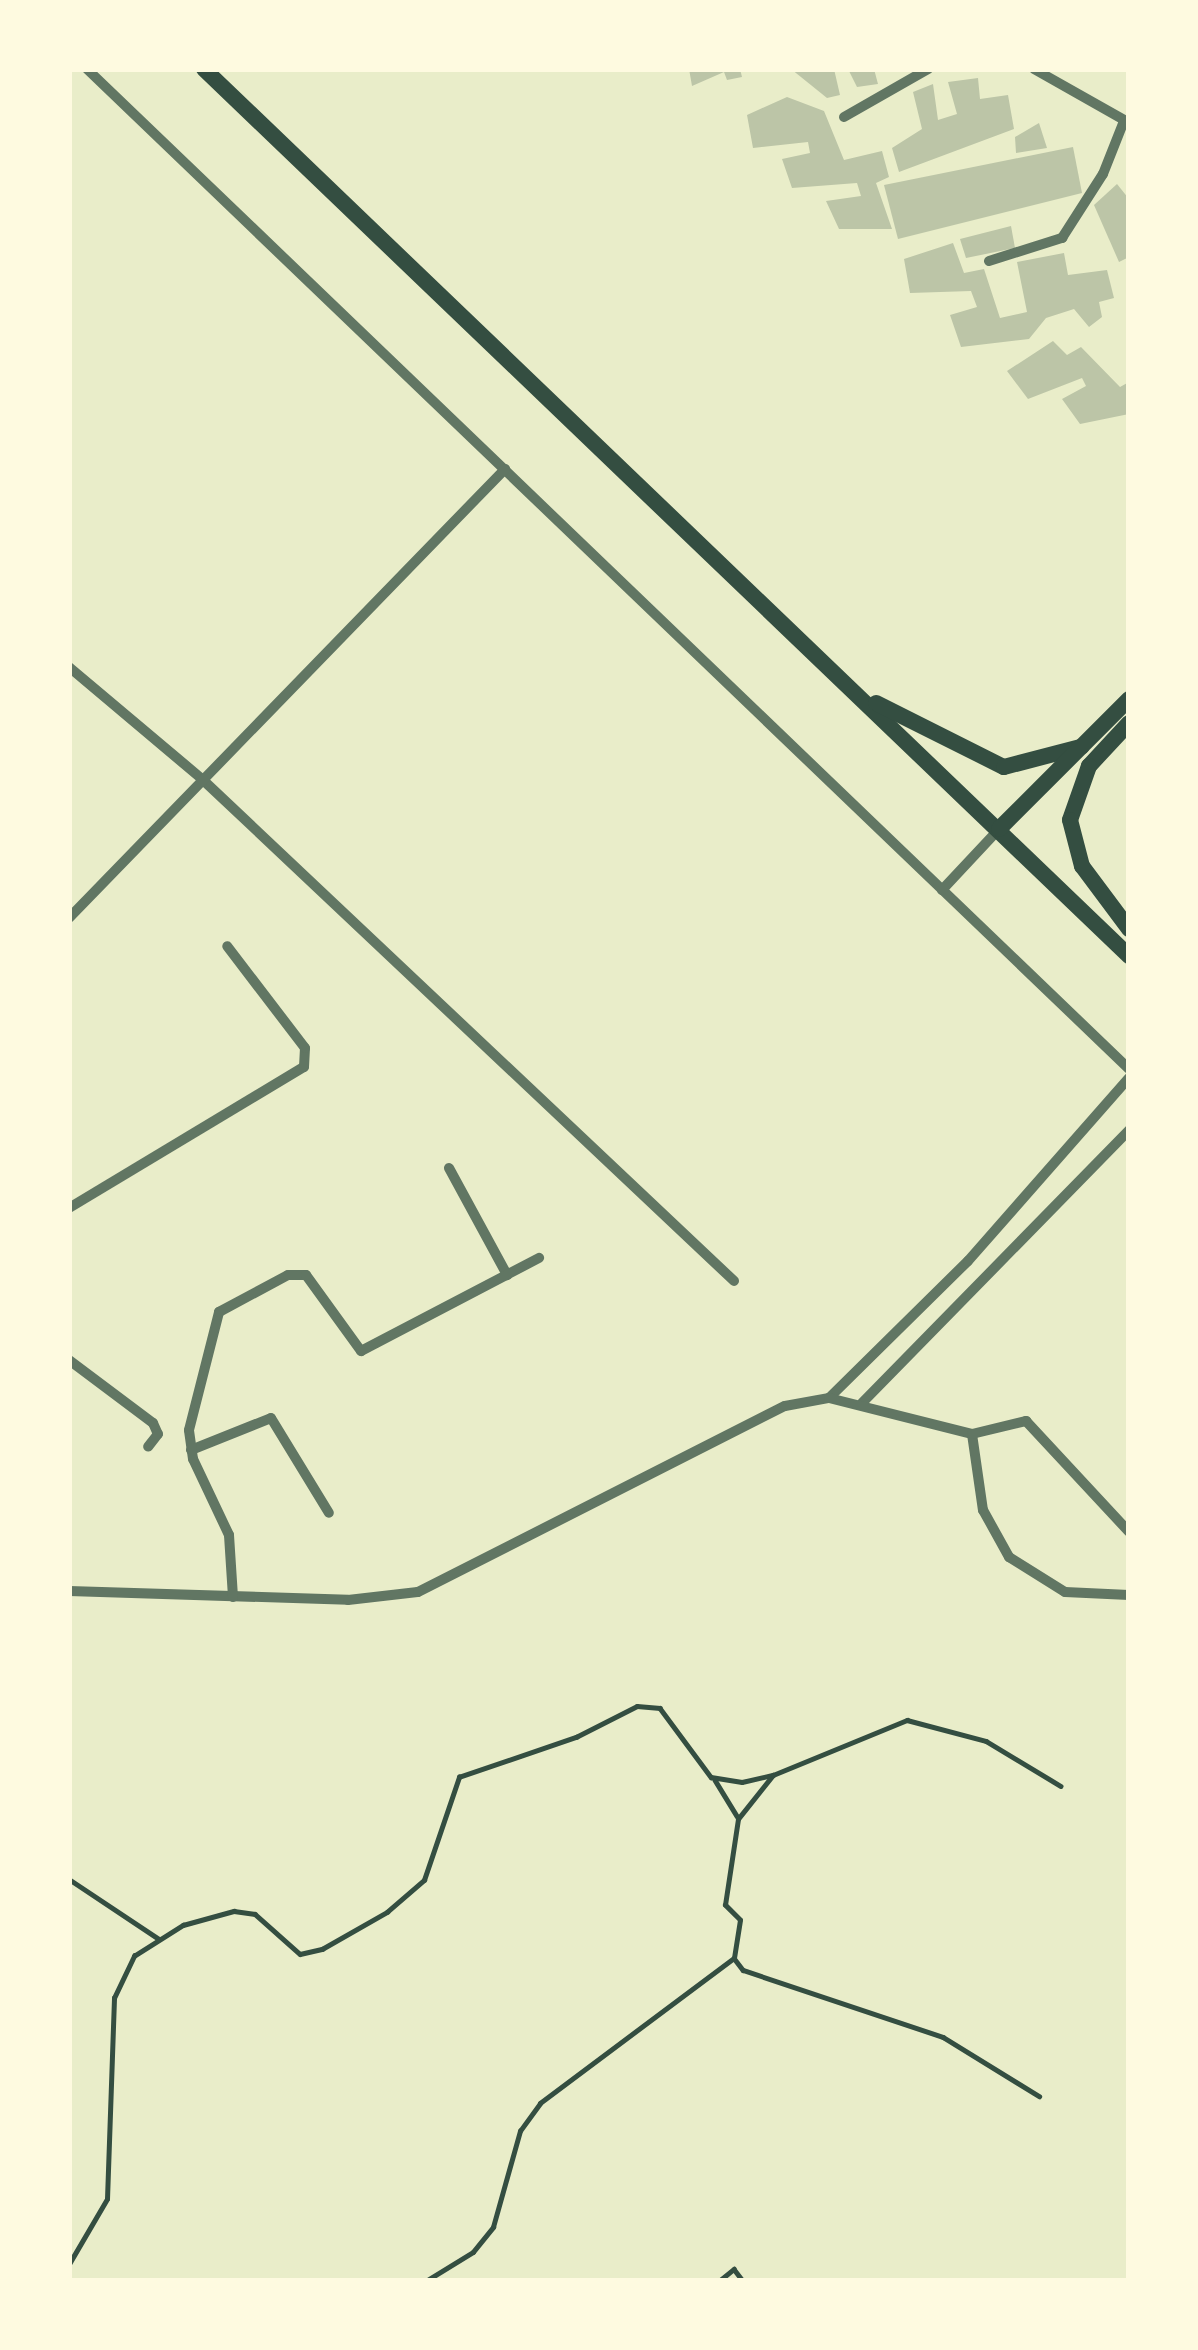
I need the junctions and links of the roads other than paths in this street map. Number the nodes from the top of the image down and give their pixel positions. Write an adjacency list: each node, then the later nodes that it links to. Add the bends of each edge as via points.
1 (87, 69): 8 (street)
2 (204, 69): 10 (main road)
3 (928, 69): 5 (street)
4 (1034, 69): 6 (street, via 1104,115)
5 (844, 117)
6 (1127, 120): 7 (street, via 1062,238)
7 (989, 261)
8 (505, 469): 14 (street); 16 (street)
9 (69, 667): 14 (street)
10 (855, 691): 13 (main road, via 1004,767); 15 (main road)
11 (1129, 699): 13 (main road)
12 (1129, 723): 18 (main road, via 1089,766 1070,820 1082,866)
13 (1081, 747): 15 (main road)
14 (203, 779): 17 (street); 28 (street)
15 (999, 829): 16 (street); 20 (main road)
16 (942, 890): 21 (street)
17 (69, 918)
18 (1129, 928)
19 (227, 946): 25 (street, via 304,1048 304,1067)
20 (1129, 956)
21 (1129, 1069)
22 (1129, 1078): 30 (street, via 968,1261)
23 (1129, 1130): 31 (street)
24 (449, 1168): 27 (street)
25 (69, 1208)
26 (539, 1258): 27 (street)
27 (507, 1275): 34 (street, via 362,1351 306,1275 288,1275 227,1305 212,1324)
28 (734, 1280)
29 (69, 1360): 33 (street, via 153,1424 158,1434)
30 (829, 1398): 31 (street); 39 (street, via 785,1406 446,1582 387,1598)
31 (862, 1403): 32 (street)
32 (972, 1434): 36 (street, via 1019,1420 1036,1426); 38 (street, via 983,1510 1009,1556 1065,1592)
33 (148, 1447)
34 (191, 1450): 35 (street, via 271,1418); 39 (street, via 229,1535)
35 (329, 1513)
36 (1129, 1532)
37 (69, 1591): 39 (street)
38 (1129, 1595)
39 (232, 1597)

